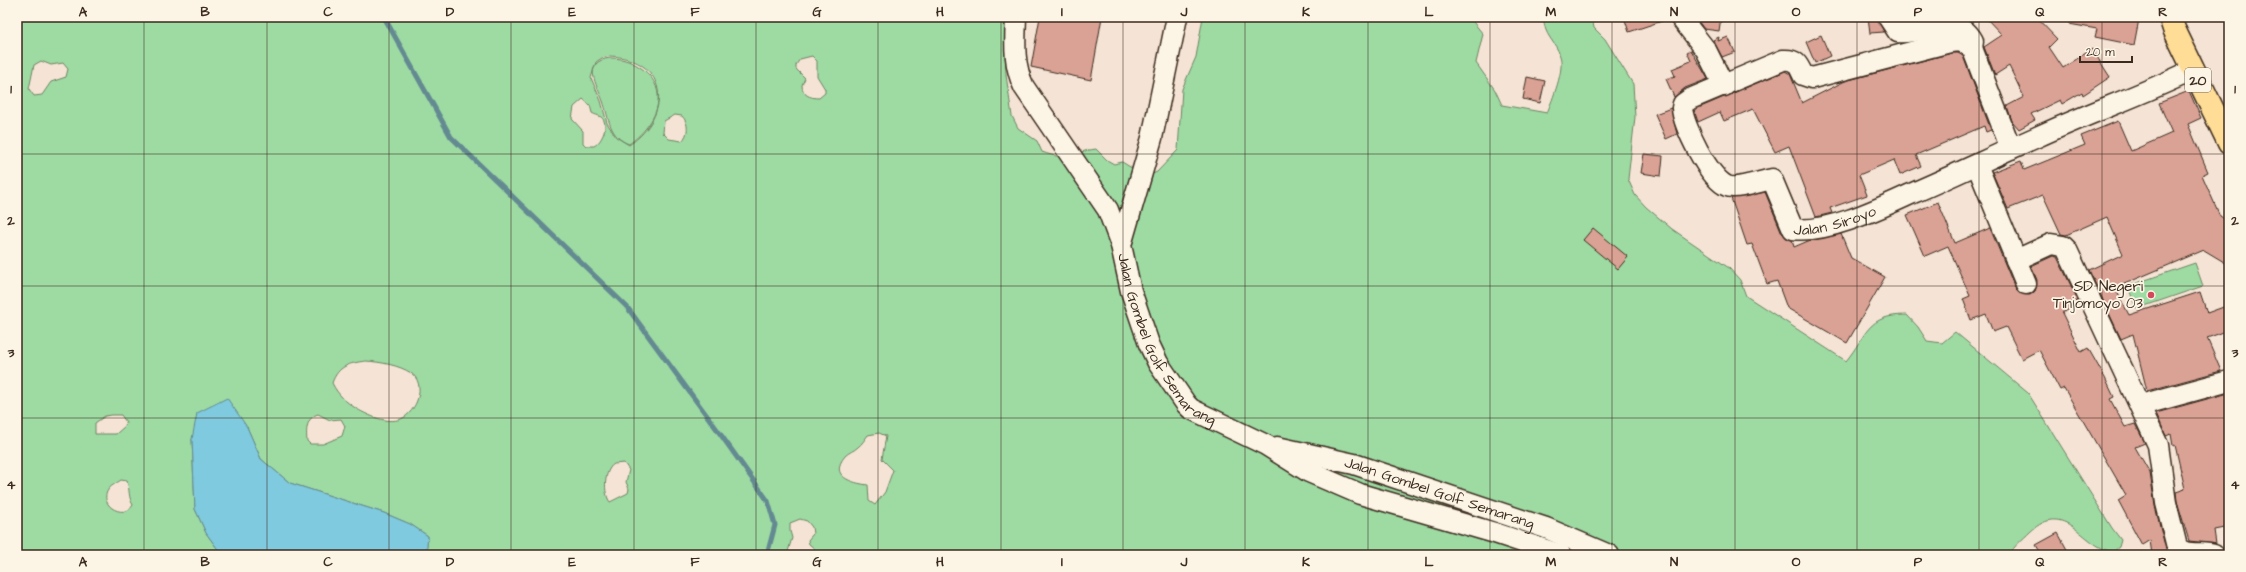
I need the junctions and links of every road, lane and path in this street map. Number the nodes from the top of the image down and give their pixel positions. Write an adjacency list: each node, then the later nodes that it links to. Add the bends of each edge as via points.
1 (1016, 17): 12 (street, Jalan Gombel Golf Semarang, via 1014,54 1018,76 1108,210)
2 (1177, 17): 12 (street, Jalan Gombel Golf Semarang, via 1152,138)
3 (1680, 17): 8 (street, via 1706,50)
4 (1888, 17): 6 (street, via 1898,32 1945,26 1960,27 1973,41)
5 (2170, 17): 7 (highway, 20)
6 (1972, 48): 8 (street, via 1961,41 1950,42 1812,78 1803,75 1797,62 1783,60); 10 (street)
7 (2193, 70): 9 (highway, 20); 10 (street, Jalan Siroyo, via 2153,90)
8 (1724, 86): 11 (street, Jalan Siroyo, via 1683,104 1682,108 1704,160 1715,176 1727,186 1735,187 1772,179 1793,229 1818,229 1870,212)
9 (2229, 142)
10 (2011, 149): 11 (street, Jalan Siroyo)
11 (1977, 165): 13 (street)
12 (1121, 245): 17 (street, Jalan Gombel Golf Semarang, via 1131,291 1149,344 1158,363 1186,404 1191,409)
13 (2016, 260): 14 (street); 16 (street, via 2052,244 2063,246 2067,250)
14 (2026, 284)
15 (2229, 381): 16 (street)
16 (2141, 405): 22 (street, via 2158,445 2166,503 2177,547 2186,553)
17 (1266, 445): 18 (street, Jalan Gombel Golf Semarang, via 1354,464); 19 (street, Jalan Gombel Golf Semarang, via 1309,472 1360,494)
18 (1429, 491): 19 (street); 21 (street, Jalan Gombel Golf Semarang, via 1546,528)
19 (1422, 514): 20 (street, Jalan Gombel Golf Semarang, via 1495,533)
20 (1561, 555)
21 (1609, 555)
22 (2214, 555)

